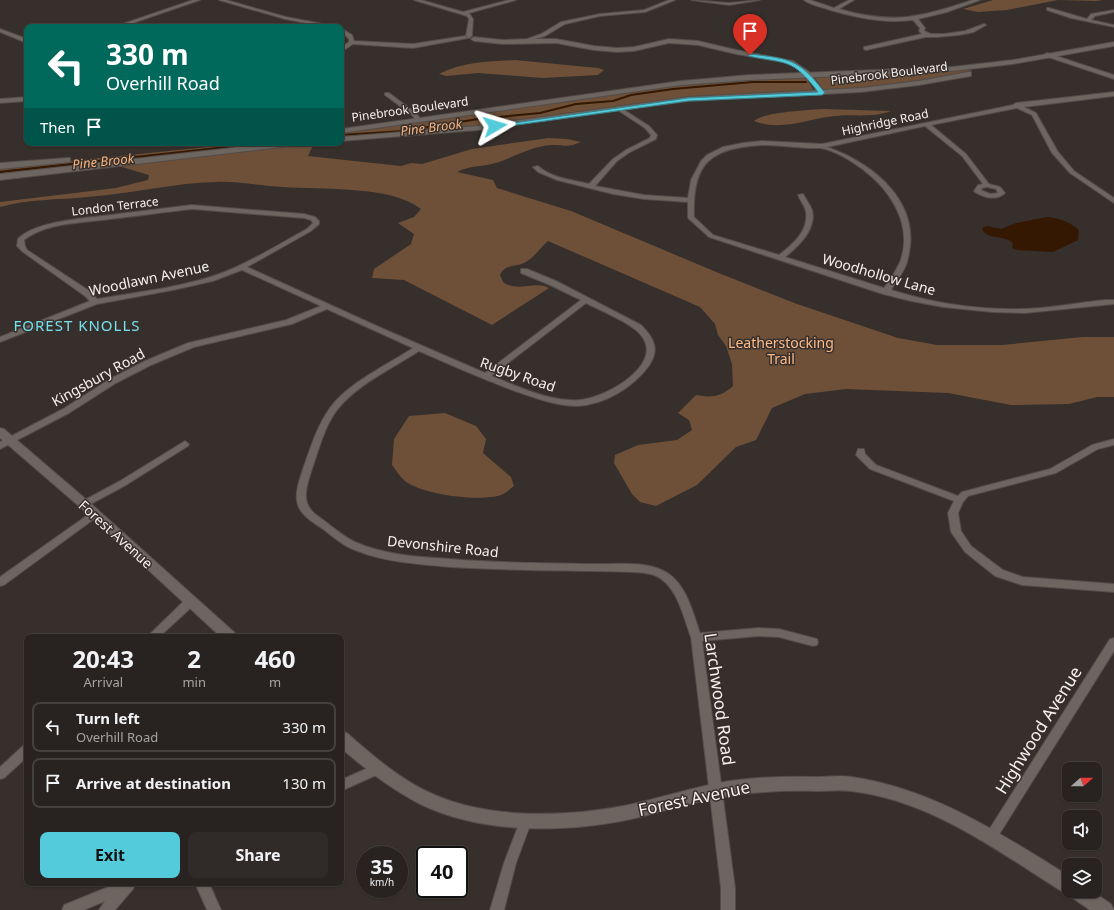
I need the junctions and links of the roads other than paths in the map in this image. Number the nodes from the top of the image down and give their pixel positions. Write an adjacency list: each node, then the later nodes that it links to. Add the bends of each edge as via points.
1 (198, 0): 18 (street)
2 (221, 0): 19 (street, via 285,18)
3 (416, 0): 11 (street)
4 (514, 0): 15 (street)
5 (673, 0): 24 (street, via 645,11 575,20)
6 (693, 0): 7 (street, via 729,4)
7 (758, 0)
8 (806, 0): 12 (street)
9 (852, 0): 12 (street)
10 (978, 0): 16 (street)
11 (428, 2): 15 (street)
12 (836, 9): 16 (street, via 878,18)
13 (1049, 9): 17 (street)
14 (1114, 11): 17 (street, via 1093,15)
15 (465, 13): 27 (street, via 471,19)
16 (914, 18): 25 (street)
17 (1088, 20): 21 (street)
18 (125, 24)
19 (319, 24)
20 (984, 25): 25 (street, via 966,32)
21 (1114, 26)
22 (0, 30): 28 (street)
23 (344, 31): 26 (street)
24 (548, 31): 29 (street, via 536,38); 32 (street)
25 (926, 35): 35 (street)
26 (350, 36): 30 (street); 31 (street)
27 (469, 38): 29 (street, via 499,42); 31 (street, via 413,46)
28 (24, 40)
29 (522, 41): 32 (street)
30 (352, 42): 31 (street); 34 (street)
31 (371, 42)
32 (561, 42): 40 (street, via 588,48 617,50 664,42 694,42 788,61)
33 (1114, 44): 36 (street, Pinebrook Boulevard)
34 (344, 48)
35 (866, 48)
36 (1047, 55): 37 (street, Pinebrook Boulevard); 41 (street)
37 (1008, 62): 38 (street, Pinebrook Boulevard); 39 (street, Pinebrook Boulevard)
38 (967, 67): 39 (street, via 974,69); 40 (street, Pinebrook Boulevard)
39 (975, 72): 42 (street, Pinebrook Boulevard, via 913,84)
40 (808, 75): 42 (street); 49 (street, Pinebrook Boulevard, via 676,84)
41 (1114, 77)
42 (822, 93): 48 (street, Pinebrook Boulevard, via 703,98)
43 (387, 94): 49 (street, via 414,114)
44 (1114, 94): 47 (street, Highridge Road)
45 (24, 99): 46 (street)
46 (0, 101)
47 (1016, 105): 50 (street, Highridge Road); 63 (street, via 1034,114 1055,153 1072,172)
48 (618, 108): 52 (street, Pinebrook Boulevard, via 484,128); 60 (street, via 647,127 654,135 653,139 628,150)
49 (419, 121): 51 (street, Pinebrook Boulevard)
50 (926, 124): 55 (street, Highridge Road); 59 (street, via 964,155)
51 (344, 131)
52 (344, 139)
53 (199, 146): 56 (street)
54 (238, 146): 58 (street)
55 (820, 147): 62 (street, Highridge Road, via 757,144 717,151 697,174); 68 (street, via 862,165 884,184 899,202 906,222 905,259)
56 (0, 166)
57 (536, 167): 60 (street, via 547,175)
58 (0, 177)
59 (987, 185)
60 (591, 186): 62 (street, via 626,195)
61 (801, 195): 65 (street, via 809,212 808,225 802,238)
62 (691, 200): 65 (street, Woodhollow Lane, via 691,218 706,233)
63 (1114, 201)
64 (314, 219): 66 (street, Woodlawn Avenue, via 316,224 309,230); 70 (street, London Terrace, via 198,207 65,223 29,232 21,239 21,246 25,251 88,294)
65 (779, 258): 68 (street, Woodhollow Lane)
66 (241, 267): 70 (street, Woodlawn Avenue, via 194,284); 72 (street)
67 (524, 271): 69 (street, Rugby Road)
68 (886, 292): 71 (street, Woodhollow Lane, via 936,304 1003,311 1041,310)
69 (586, 300): 75 (street); 75 (street, Rugby Road, via 638,327 646,334 652,348 649,360 631,380 602,398 579,403 544,398)
70 (95, 302): 73 (street, Woodlawn Avenue)
71 (1114, 302)
72 (327, 306): 74 (street); 76 (street, Kingsbury Road, via 289,322 203,342 148,363 113,381 66,411)
73 (0, 340)
74 (419, 348): 75 (street, Rugby Road); 83 (street, Devonshire Road, via 374,377 334,409 300,493 301,505 307,513 350,543 388,556 434,562 521,567 635,569)
75 (485, 377)
76 (3, 440): 81 (street, Forest Avenue)
77 (1114, 442): 80 (street, via 1095,447 1053,471 965,494)
78 (185, 444): 81 (street)
79 (861, 450): 80 (street, via 860,455 873,467)
80 (959, 500): 85 (street, via 953,512 956,532 968,549 999,573 1022,581)
81 (84, 504): 82 (street, Forest Avenue)
82 (95, 514): 84 (street); 86 (street, Forest Avenue)
83 (663, 574): 89 (street, Larchwood Road, via 671,580 685,606)
84 (0, 582)
85 (1114, 588)
86 (191, 601): 87 (street); 88 (street, Forest Avenue)
87 (155, 634)
88 (227, 634)
89 (696, 637): 90 (street, via 759,632 779,633); 97 (street, Larchwood Road)
90 (813, 642)
91 (1114, 642): 99 (street, Highwood Avenue)
92 (344, 740): 94 (street, Forest Avenue)
93 (24, 753): 95 (street)
94 (379, 768): 96 (street); 98 (street, Forest Avenue, via 408,789 442,805 475,814)
95 (0, 774)
96 (344, 785)
97 (716, 790): 98 (street, Forest Avenue, via 622,813 563,822); 99 (street, Forest Avenue, via 794,783 851,784 888,792 917,802 966,821); 109 (street, Larchwood Road, via 728,888)
98 (526, 820): 108 (street, via 510,862)
99 (991, 837): 100 (street, Forest Avenue)
100 (1062, 882)
101 (124, 886): 105 (street)
102 (127, 886): 106 (street)
103 (203, 886): 107 (street)
104 (1087, 898): 110 (street)
105 (69, 910)
106 (106, 910)
107 (214, 910)
108 (497, 910)
109 (728, 910)
110 (1105, 910)

